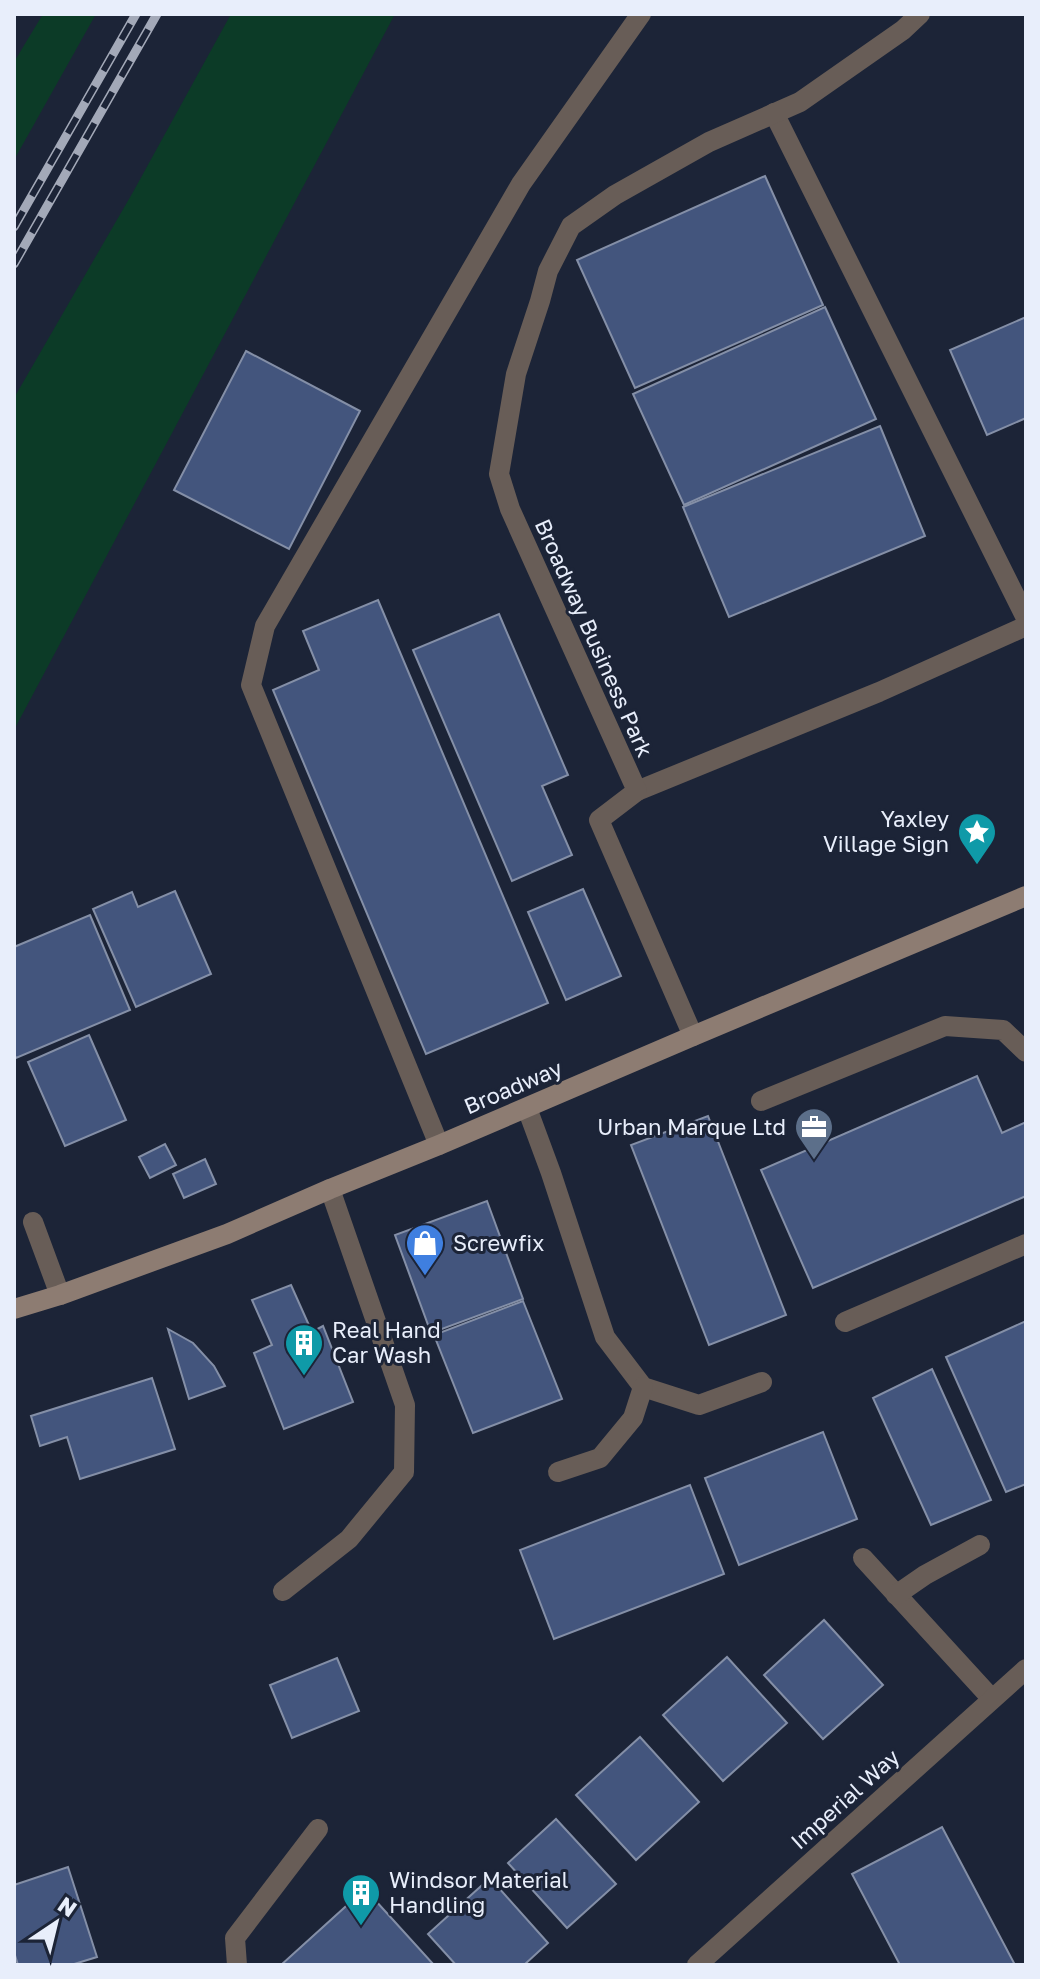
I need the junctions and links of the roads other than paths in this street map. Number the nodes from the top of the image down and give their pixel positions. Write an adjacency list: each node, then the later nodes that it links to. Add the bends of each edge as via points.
1 (641, 14): 12 (street, via 521,184 265,626 251,685)
2 (920, 14): 3 (street, Broadway Business Park, via 800,102)
3 (774, 113): 4 (street); 6 (street, Broadway Business Park, via 709,142 571,226 548,271 516,374 499,474)
4 (1026, 618)
5 (1026, 626): 6 (street)
6 (637, 791): 8 (street, Broadway Business Park, via 599,820)
7 (1025, 900): 8 (main road, Broadway)
8 (693, 1036): 11 (main road, Broadway)
9 (1026, 1052): 10 (street, via 1003,1030 945,1026)
10 (761, 1101)
11 (527, 1108): 12 (main road, Broadway); 20 (street, via 605,1337)
12 (439, 1145): 13 (main road, Broadway)
13 (330, 1189): 16 (main road, Broadway, via 227,1234); 24 (street, via 405,1405 404,1472 349,1539)
14 (33, 1222): 16 (street)
15 (1026, 1244): 18 (street)
16 (60, 1295): 17 (main road, Broadway)
17 (14, 1309)
18 (845, 1322)
19 (762, 1382): 20 (street, via 699,1405)
20 (643, 1387): 21 (street, via 633,1418 600,1458)
21 (558, 1472)
22 (980, 1545): 25 (street)
23 (863, 1558): 25 (street)
24 (283, 1591)
25 (896, 1595): 27 (street)
26 (1026, 1669): 27 (street, Imperial Way)
27 (992, 1699): 30 (street, Imperial Way)
28 (318, 1829): 29 (street, via 235,1938)
29 (237, 1965)
30 (697, 1965)

